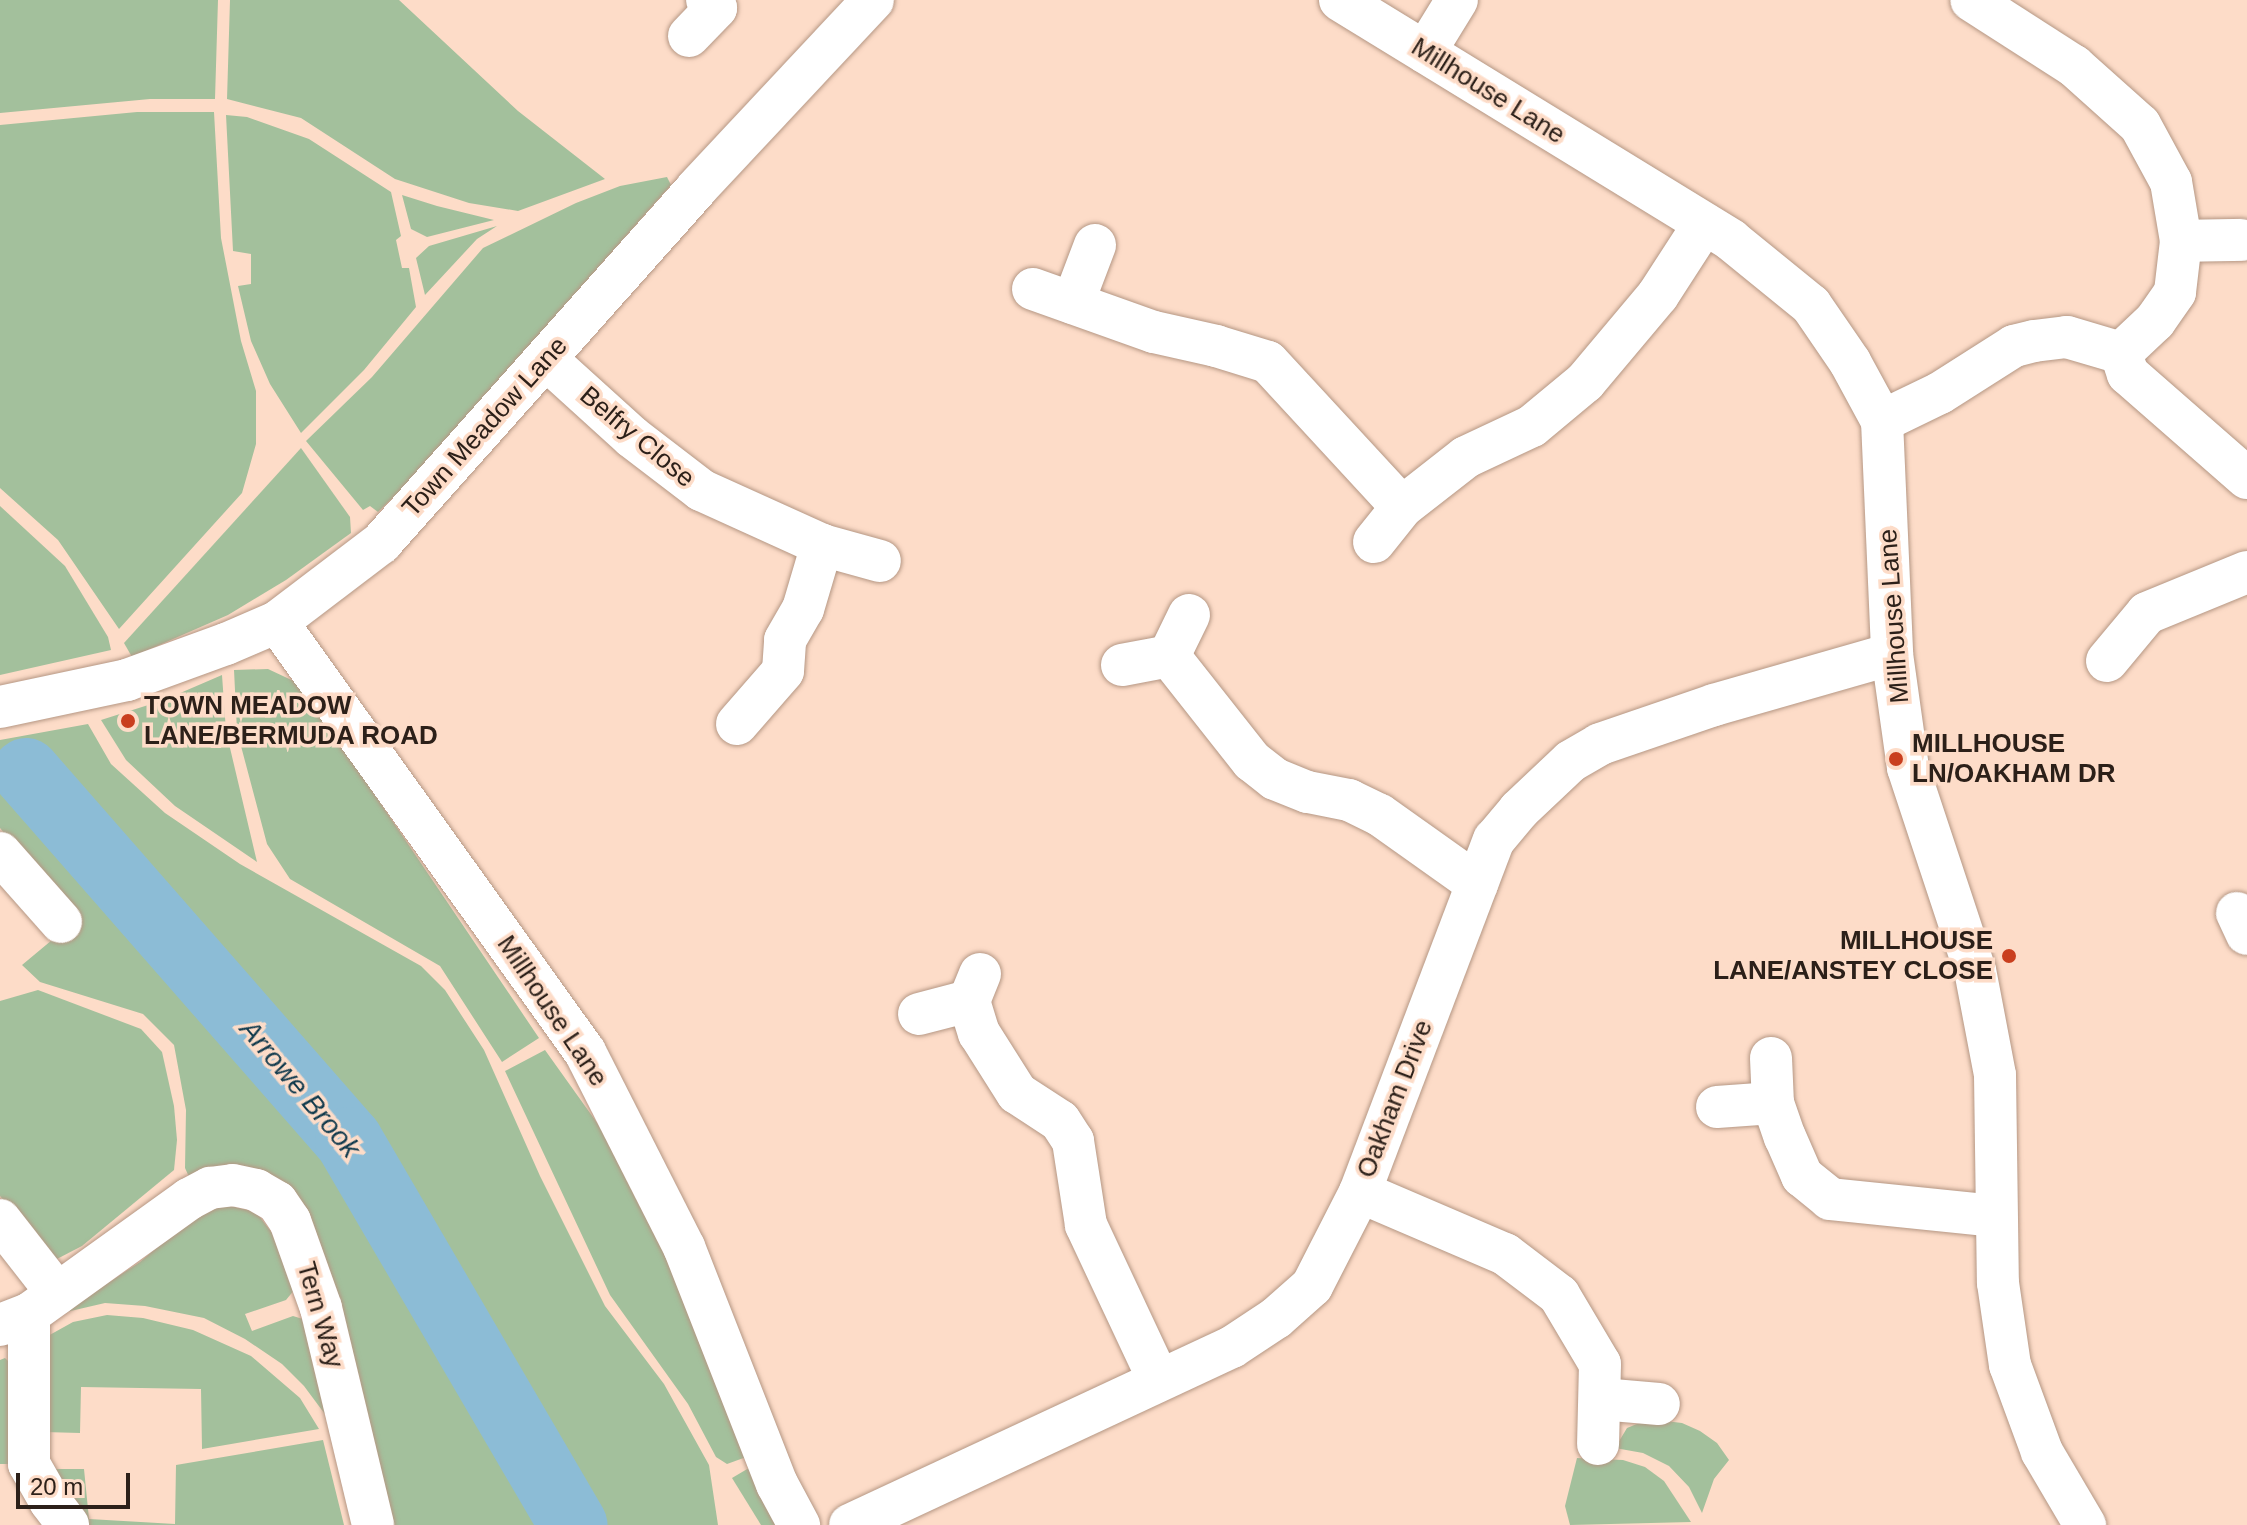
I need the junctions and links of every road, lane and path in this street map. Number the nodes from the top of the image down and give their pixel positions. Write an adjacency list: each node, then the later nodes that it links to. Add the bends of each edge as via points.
1 (873, 0): 13 (street, Town Meadow Lane)
2 (1340, 0): 5 (street, Millhouse Lane)
3 (1457, 0): 5 (street)
4 (1971, 0): 8 (street, via 2074,66 2140,125 2171,182)
5 (1425, 52): 6 (street, Millhouse Lane)
6 (1704, 224): 14 (street, Millhouse Lane, via 1811,305); 16 (street, via 1658,295 1585,382 1532,426 1466,457)
7 (2241, 240): 8 (street)
8 (2181, 241): 12 (street, via 2175,292 2155,321)
9 (1095, 245): 11 (street)
10 (1033, 289): 11 (street)
11 (1073, 303): 16 (street, via 1154,332 1268,362)
12 (2121, 353): 14 (street, via 2067,337 2014,346 1940,393); 15 (street, via 2128,374)
13 (546, 359): 18 (street, Belfry Close, via 670,470 701,490); 22 (street, Town Meadow Lane, via 381,543)
14 (1882, 421): 23 (street, Millhouse Lane)
15 (2247, 478)
16 (1402, 507): 17 (street)
17 (1374, 542)
18 (822, 545): 19 (street, Belfry Close); 28 (street, via 803,609 785,640 783,671)
19 (880, 561)
20 (2247, 572): 25 (street, via 2147,613)
21 (1189, 615): 24 (street)
22 (277, 622): 27 (street, Town Meadow Lane, via 127,680); 46 (street, Millhouse Lane, via 585,1052 684,1247 777,1484)
23 (1892, 654): 30 (street, Oakham Drive, via 1600,744 1571,761 1519,810 1494,840); 37 (street, Millhouse Lane, via 1908,768 1975,970 1995,1075)
24 (1169, 656): 26 (street); 30 (street, via 1252,761 1275,779 1349,800 1380,815)
25 (2107, 661)
26 (1122, 665)
27 (0, 707)
28 (737, 724)
29 (0, 853): 31 (street)
30 (1477, 884): 36 (street, Oakham Drive)
31 (61, 922)
32 (919, 1014): 40 (street, via 974,988 979,1033 1017,1093 1060,1121 1073,1141 1086,1225)
33 (1771, 1058): 34 (street)
34 (1773, 1103): 35 (street); 37 (street, via 1802,1176 1830,1199)
35 (1717, 1107)
36 (1360, 1192): 40 (street, Oakham Drive, via 1312,1286 1232,1347); 41 (street, via 1505,1254 1559,1295 1600,1364)
37 (1995, 1216): 48 (street, Millhouse Lane, via 2010,1365 2042,1452)
38 (0, 1220): 39 (street)
39 (29, 1310): 44 (street, via 29,1464); 45 (street, Tern Way, via 210,1188 233,1185 277,1202 290,1221 321,1308)
40 (1158, 1379): 47 (street, Oakham Drive)
41 (1601, 1399): 42 (street); 43 (street)
42 (1659, 1404)
43 (1598, 1444)
44 (68, 1525)
45 (373, 1525)
46 (799, 1525)
47 (850, 1525)
48 (2085, 1525)

